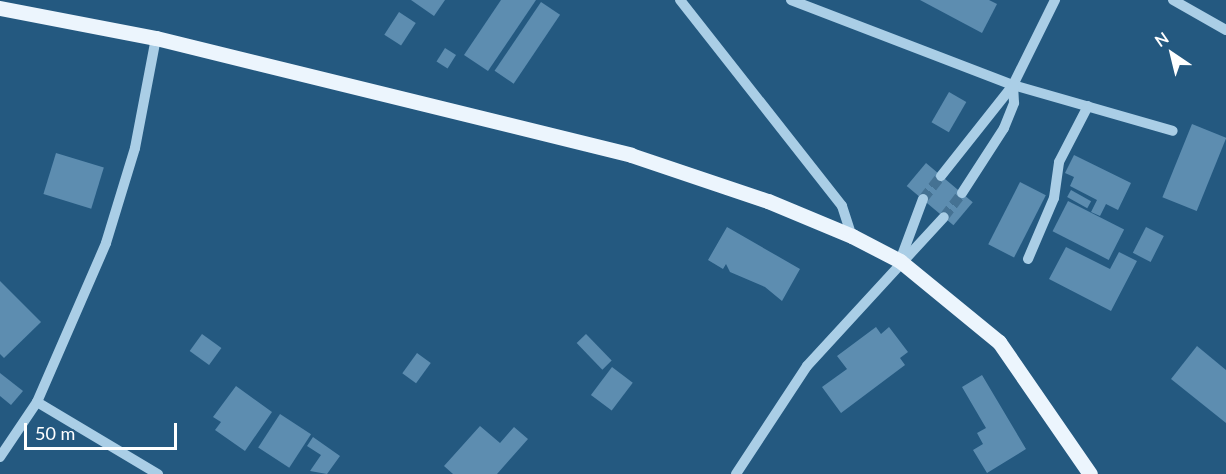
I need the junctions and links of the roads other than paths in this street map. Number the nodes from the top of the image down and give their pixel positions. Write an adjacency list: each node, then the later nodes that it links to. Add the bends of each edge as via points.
1 (680, 0): 15 (street, via 842,206)
2 (791, 0): 8 (street)
3 (1055, 0): 8 (street)
4 (1173, 0): 6 (street)
5 (0, 8): 7 (main road)
6 (1226, 30)
7 (156, 38): 15 (main road, via 631,155); 18 (street, via 135,148 106,243)
8 (1013, 85): 9 (street); 11 (street); 12 (street, via 1014,103 1004,128)
9 (1088, 106): 10 (street); 16 (street, via 1059,162 1054,198)
10 (1173, 131)
11 (941, 176)
12 (962, 193)
13 (923, 199): 17 (street)
14 (944, 217): 17 (street)
15 (852, 236): 17 (main road)
16 (1028, 259)
17 (900, 261): 21 (street, via 792,386); 22 (main road, via 999,342)
18 (37, 402): 19 (street); 20 (street)
19 (0, 457)
20 (158, 474)
21 (736, 474)
22 (1090, 474)

